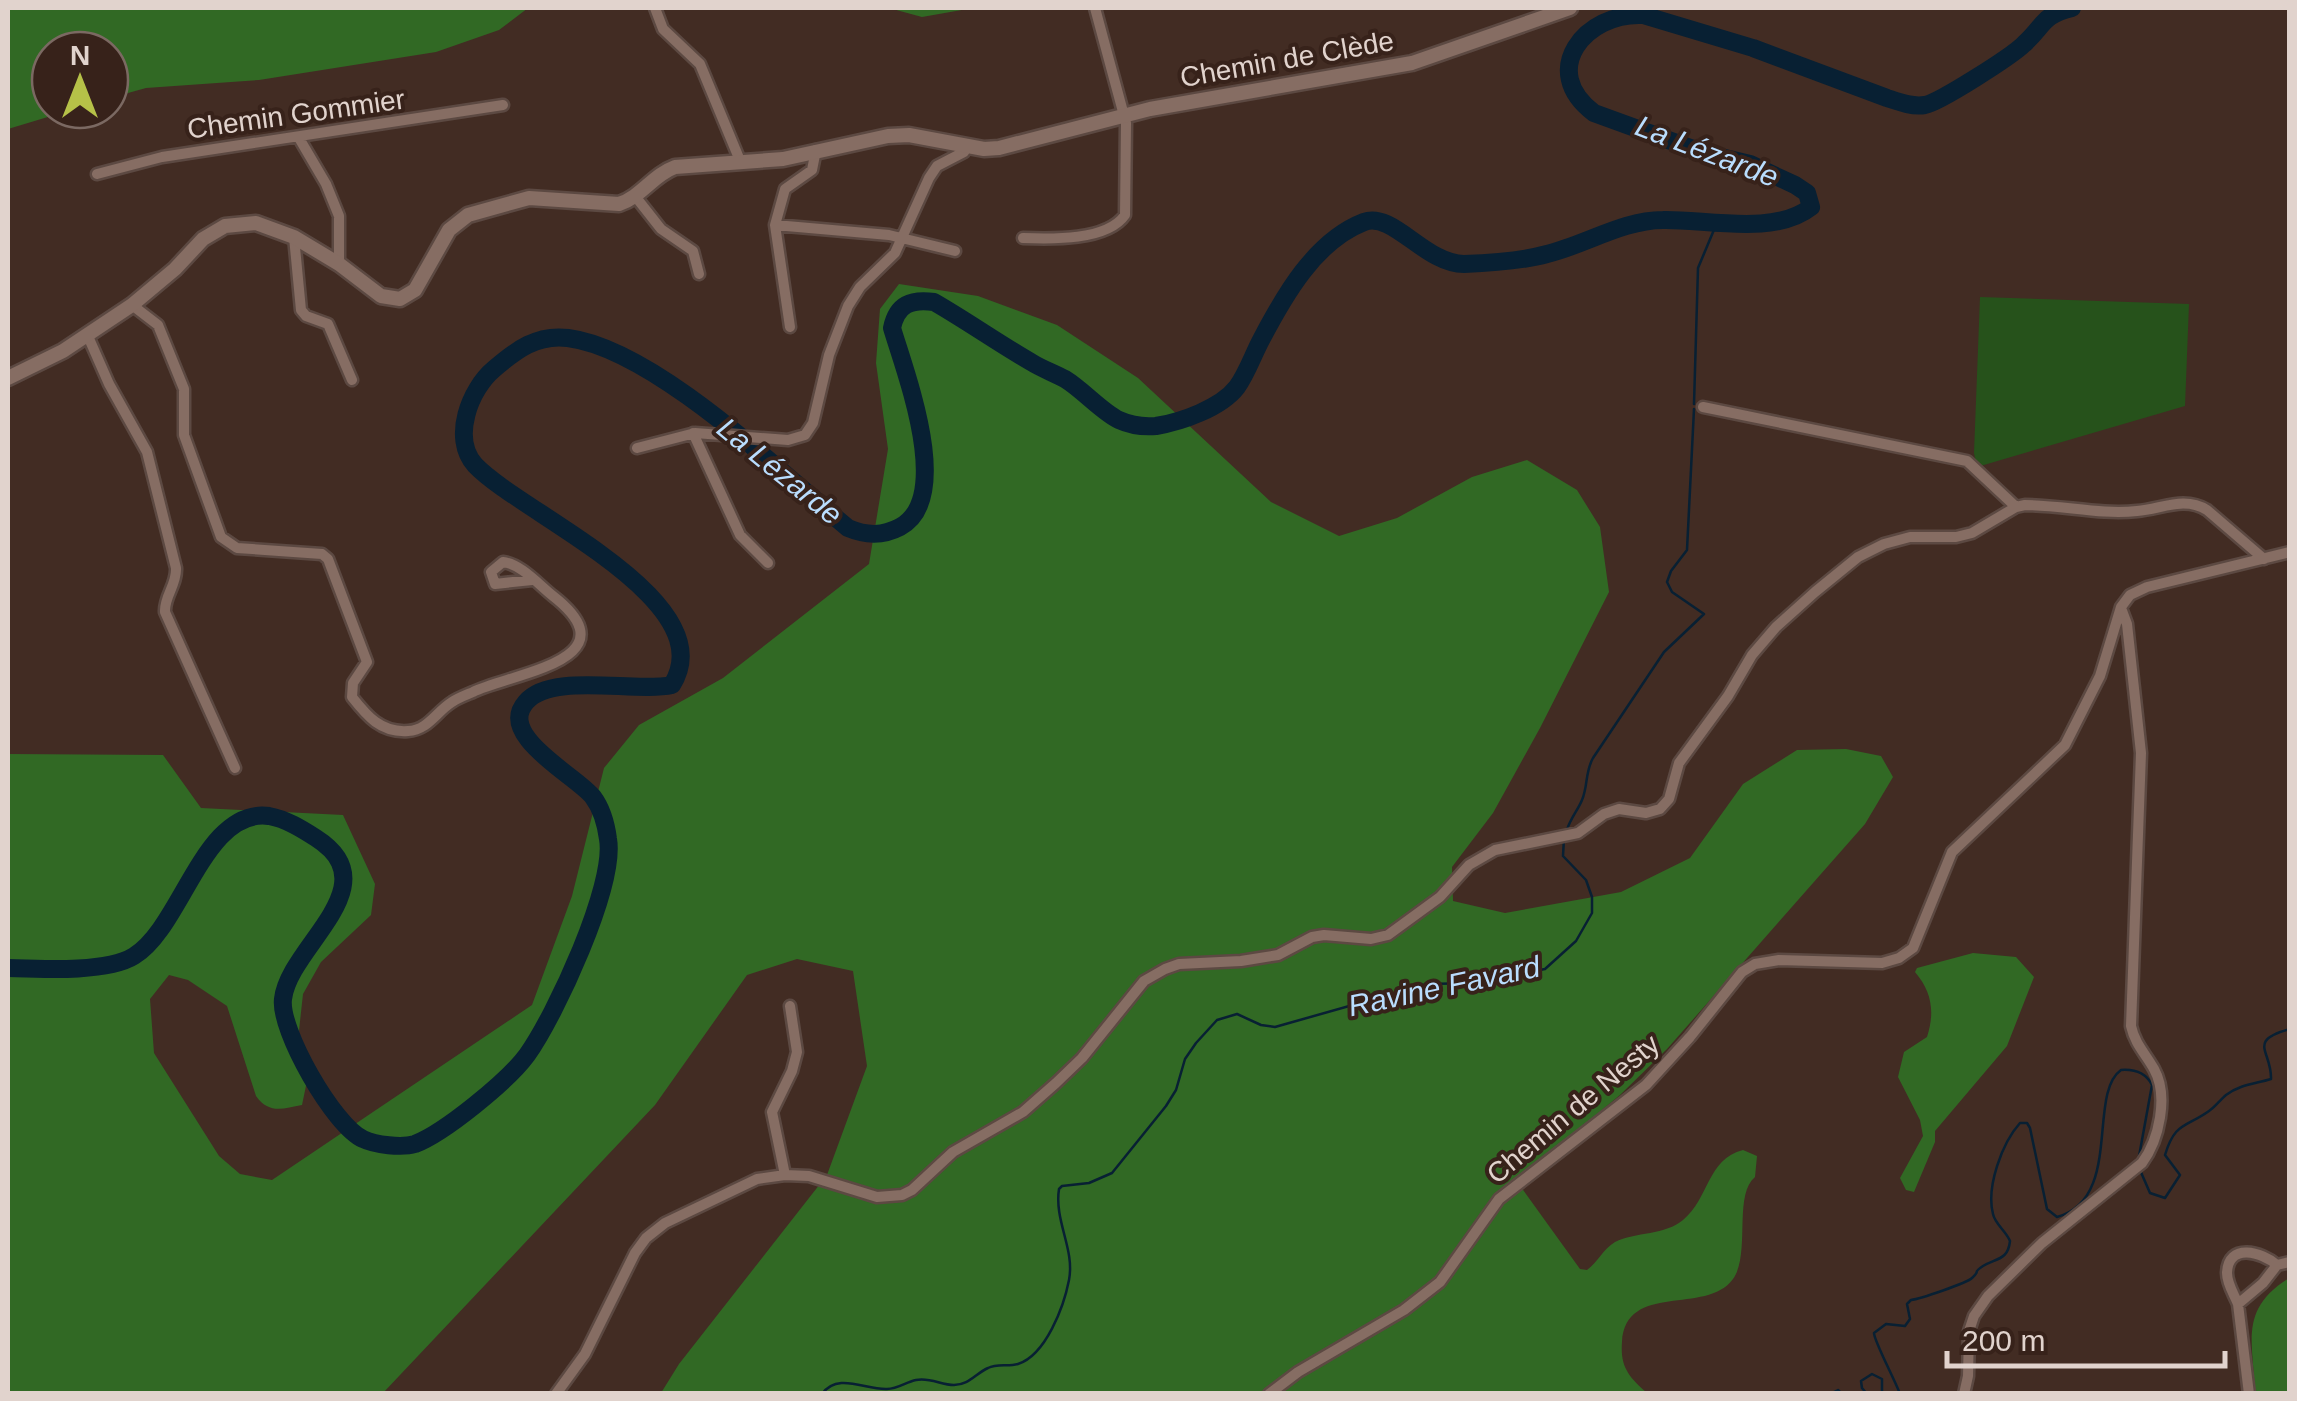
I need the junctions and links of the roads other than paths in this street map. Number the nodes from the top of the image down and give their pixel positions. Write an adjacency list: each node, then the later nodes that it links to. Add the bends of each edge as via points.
1 (655, 8): 9 (street, via 664,29 700,64)
2 (1095, 8): 5 (street)
3 (1570, 8): 5 (main road, Chemin de Clède, via 1412,63)
4 (503, 105): 6 (street, Chemin Gommier)
5 (1124, 115): 7 (main road, Chemin de Clède, via 999,148); 15 (street, via 1122,221 1072,238)
6 (300, 138): 10 (street, Chemin Gommier, via 162,157); 17 (street, via 339,216)
7 (968, 146): 8 (main road, Chemin de Clède, via 909,134); 14 (street, via 928,178)
8 (816, 150): 9 (main road, Chemin de Clède); 12 (street, via 812,170 785,189)
9 (741, 164): 11 (main road, Chemin de Clède, via 676,167)
10 (97, 174)
11 (635, 196): 17 (main road, via 619,204 529,198 468,216 449,230 414,290 400,298 381,296); 18 (street, via 660,229 693,251)
12 (776, 225): 14 (street); 20 (street)
13 (294, 236): 17 (main road); 19 (main road, via 256,224 224,226); 23 (street, via 301,310 328,324)
14 (903, 237): 16 (street); 25 (street, via 848,306 810,429 788,440)
15 (1023, 238)
16 (955, 251)
17 (339, 264)
18 (699, 274)
19 (132, 305): 21 (main road); 31 (street, via 158,325 184,389 184,435 220,537 238,548 328,558 367,662 352,697 370,720 397,731 422,729 452,702 570,655 580,638 578,620)
20 (790, 327)
21 (86, 334): 22 (main road); 33 (street, via 154,470 176,568 165,612)
22 (8, 378)
23 (352, 380)
24 (1702, 407): 27 (street, via 1968,461)
25 (693, 434): 26 (street); 30 (street, via 740,535)
26 (637, 448)
27 (2016, 507): 29 (street, via 2119,513 2197,504); 35 (street, via 1972,533 1910,537 1858,556 1752,655 1679,763 1660,809 1619,809 1570,836 1495,850 1469,864 1440,897 1388,935 1324,935 1278,956 1165,969 1144,981 1045,1093 902,1194 877,1197)
28 (2290, 552): 29 (street)
29 (2264, 559): 32 (street, via 2147,587)
30 (768, 562)
31 (532, 580)
32 (2121, 607): 40 (street, Chemin de Nesty, via 2100,676 2065,745 1952,852 1913,948 1882,964 1780,960 1742,972 1646,1085 1498,1200 1440,1282); 41 (street, via 2141,753 2132,1026 2160,1086 2159,1118 2142,1163 1988,1296 1969,1331)
33 (235, 768)
34 (790, 1006): 35 (street, via 797,1052 772,1112)
35 (785, 1174): 39 (street, via 758,1179 646,1238 585,1354)
36 (2290, 1262): 37 (street)
37 (2277, 1265): 38 (street); 38 (street, via 2248,1251 2230,1260 2227,1272)
38 (2238, 1304): 42 (street)
39 (556, 1394)
40 (1270, 1394)
41 (1964, 1394)
42 (2249, 1394)

